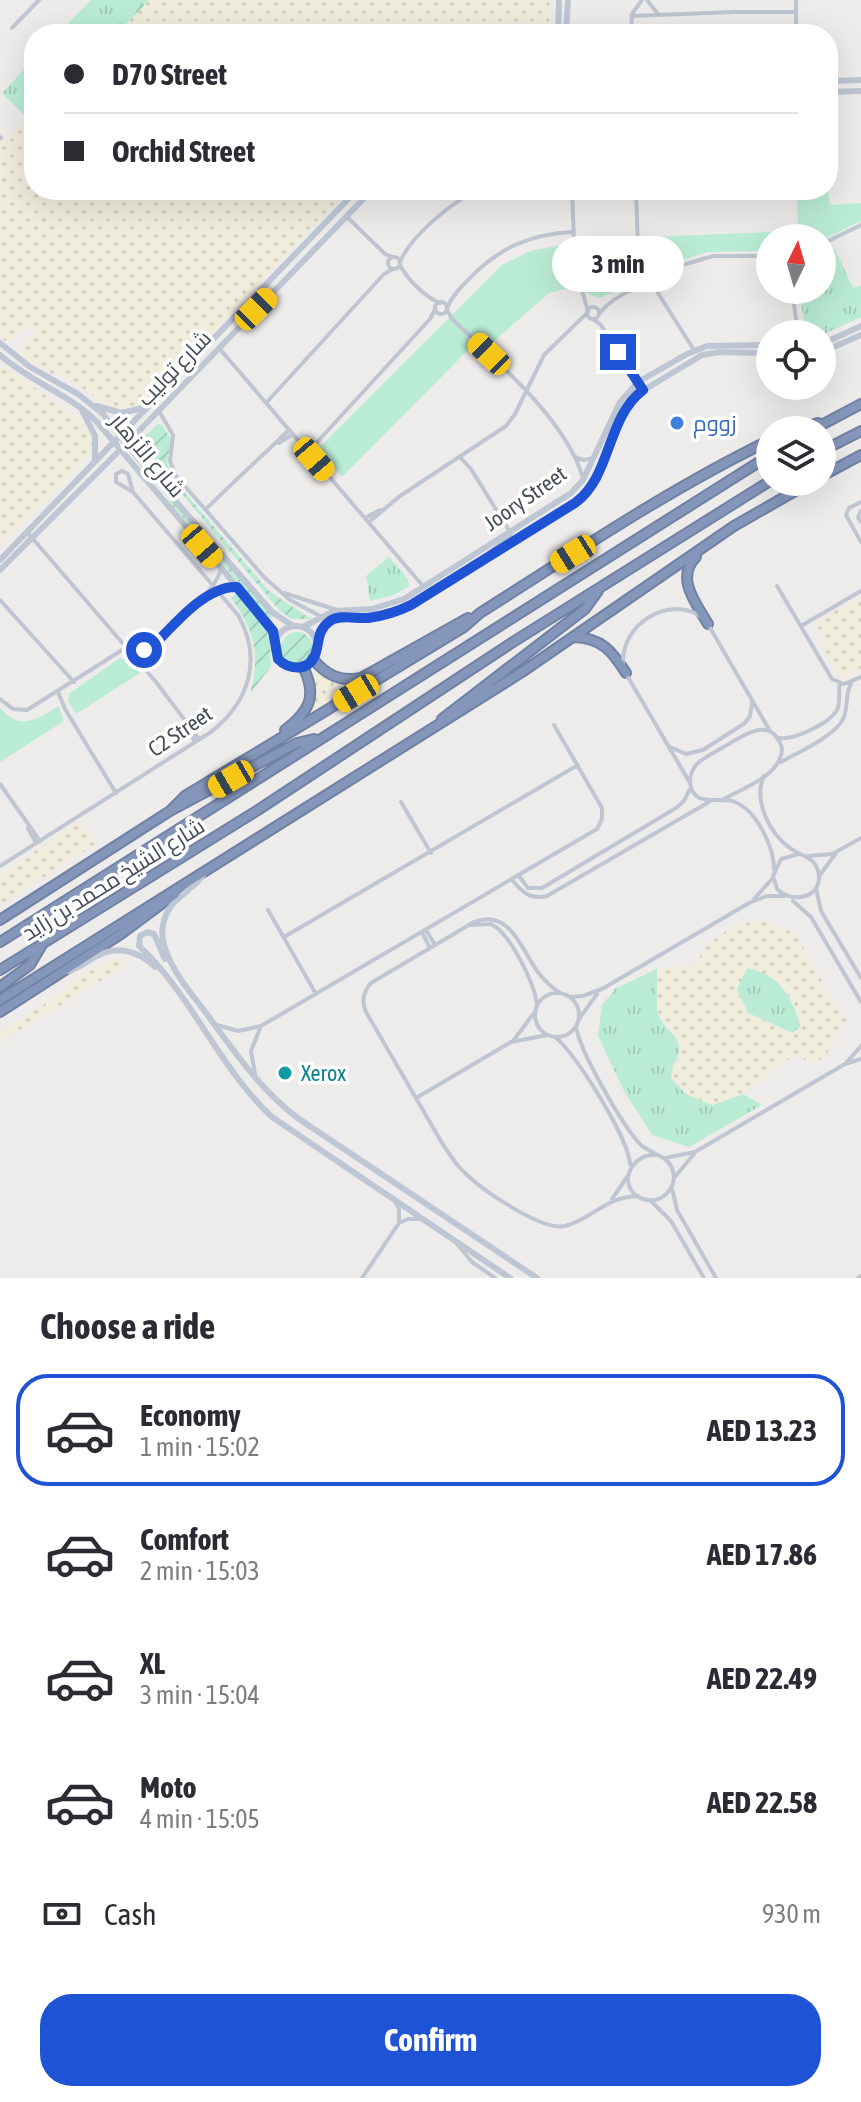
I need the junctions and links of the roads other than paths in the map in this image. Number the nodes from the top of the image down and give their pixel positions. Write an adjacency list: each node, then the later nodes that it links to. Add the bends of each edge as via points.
1 (39, 0): 13 (street)
2 (559, 0): 9 (street)
3 (568, 0): 10 (street)
4 (644, 0): 7 (street); 8 (street)
5 (796, 0): 6 (street)
6 (796, 10): 7 (street); 12 (street)
7 (661, 15): 8 (street)
8 (631, 16): 11 (street)
9 (558, 24)
10 (567, 24)
11 (631, 24)
12 (796, 24)
13 (12, 28)
14 (861, 80): 15 (street)
15 (838, 81)
16 (861, 91): 17 (street)
17 (838, 92)
18 (350, 200): 54 (street, شارع توليب)
19 (353, 200): 24 (street)
20 (362, 200): 24 (street, شارع توليب)
21 (462, 200): 28 (street)
22 (572, 200): 26 (street)
23 (636, 200): 34 (street)
24 (346, 217): 29 (street); 66 (street, شارع توليب)
25 (861, 225): 27 (street)
26 (573, 234): 45 (street, via 529,238 502,250); 47 (street, via 577,278)
27 (836, 237)
28 (404, 253): 31 (street); 33 (street)
29 (385, 254): 31 (street); 32 (street)
30 (756, 256): 36 (street, via 713,256)
31 (394, 257): 32 (street); 33 (street)
32 (388, 263): 35 (street); 37 (street)
33 (400, 264): 35 (street); 38 (street)
34 (643, 268): 39 (street); 40 (street)
35 (394, 269): 37 (street); 38 (street)
36 (663, 273): 39 (street); 41 (street)
37 (384, 274): 73 (street)
38 (405, 274): 46 (street)
39 (651, 274): 40 (street); 41 (street)
40 (644, 278): 42 (street); 43 (street)
41 (655, 282): 42 (street); 44 (street)
42 (648, 285): 43 (street); 44 (street)
43 (637, 288): 49 (street)
44 (658, 293): 67 (street)
45 (451, 298): 48 (street); 52 (street)
46 (432, 299): 48 (street); 51 (street)
47 (587, 302): 50 (street); 53 (street)
48 (440, 303): 51 (street); 52 (street)
49 (606, 305): 50 (street); 56 (street)
50 (595, 307): 53 (street); 56 (street)
51 (435, 308): 55 (street); 57 (street)
52 (447, 309): 55 (street); 58 (street)
53 (588, 311): 56 (street); 59 (street)
54 (239, 312): 66 (street); 78 (street, شارع توليب)
55 (441, 314): 57 (street); 58 (street)
56 (596, 317): 59 (street); 70 (street)
57 (430, 319): 91 (street)
58 (452, 319): 71 (street)
59 (581, 321): 71 (street, via 550,347)
60 (861, 326): 62 (street)
61 (861, 335): 65 (street)
62 (836, 338)
63 (0, 343): 77 (street, شارع الأزهار)
64 (756, 345): 67 (street, Joory Street)
65 (836, 346)
66 (219, 348): 73 (street); 80 (street, شارع توليب)
67 (694, 350): 70 (street, Joory Street)
68 (756, 353): 72 (street, Joory Street, via 708,354)
69 (0, 355): 79 (street, شارع الأزهار)
70 (638, 382): 72 (street); 95 (street, Joory Street, via 620,402)
71 (525, 390): 74 (street); 75 (street)
72 (643, 390): 113 (street, Joory Street, via 624,411 584,495)
73 (264, 401): 84 (street)
74 (536, 401): 75 (street); 94 (street)
75 (519, 404): 92 (street, via 506,426)
76 (861, 404): 81 (highway)
77 (95, 406): 78 (street, via 121,413); 85 (street, شارع الأزهار)
78 (151, 406): 85 (street, شارع توليب)
79 (80, 407): 86 (street, شارع الأزهار); 96 (street, via 95,436)
80 (159, 409): 83 (street, شارع توليب); 105 (street, via 173,435 172,469)
81 (836, 416)
82 (861, 431): 88 (highway)
83 (138, 432): 87 (street, شارع توليب); 99 (street, via 138,447)
84 (291, 432): 91 (street); 105 (street)
85 (120, 436): 86 (street, شارع توليب); 87 (street, شارع الأزهار)
86 (113, 443): 90 (street, شارع الأزهار); 96 (street, شارع توليب)
87 (126, 444): 90 (street, شارع توليب); 99 (street, شارع الأزهار)
88 (836, 444)
89 (756, 447): 127 (highway, via 685,485)
90 (119, 450): 111 (street, شارع توليب); 115 (street, شارع الأزهار)
91 (306, 450): 107 (street)
92 (462, 455): 107 (street); 110 (street)
93 (861, 455): 98 (highway)
94 (573, 456): 95 (street); 100 (street)
95 (594, 457): 100 (street, Joory Street)
96 (94, 461): 111 (street, شارع توليب)
97 (756, 464): 154 (highway, شارع الشيخ محمد بن زايد)
98 (836, 468)
99 (153, 475): 131 (street, شارع الأزهار, via 276,616)
100 (583, 480): 110 (street, Joory Street)
101 (756, 490): 121 (highway, شارع الشيخ محمد بن زايد)
102 (133, 492): 102 (street, C2 Street, via 128,474 118,473 117,483); 120 (street, C2 Street)
103 (786, 496): 109 (highway)
104 (861, 502): 112 (street, via 846,513)
105 (204, 507): 123 (street)
106 (861, 511): 108 (street)
107 (367, 520): 119 (street)
108 (861, 522)
109 (734, 526): 130 (highway, via 688,568 688,587); 134 (highway)
110 (510, 532): 113 (street); 119 (street, Joory Street)
111 (29, 534): 114 (street, شارع توليب); 116 (street, شارع توليب); 137 (street)
112 (861, 542)
113 (489, 556): 126 (street, Joory Street)
114 (0, 560)
115 (221, 569): 118 (street, شارع الأزهار); 120 (street)
116 (0, 570)
117 (777, 586): 132 (street)
118 (237, 587): 120 (street); 135 (street, شارع الأزهار)
119 (424, 587): 126 (street); 128 (street, Joory Street)
120 (216, 588): 138 (street); 156 (street, C2 Street, via 243,625 251,668 235,709)
121 (600, 588): 152 (highway, via 585,609 450,710); 191 (highway, شارع الشيخ محمد بن زايد)
122 (861, 591): 132 (street)
123 (282, 592): 125 (street); 129 (street)
124 (0, 600): 145 (street)
125 (338, 610): 128 (street, Joory Street); 129 (street, Joory Street)
126 (400, 610): 128 (street, Joory Street, via 380,616)
127 (480, 613): 139 (highway, via 361,678 332,675); 158 (highway)
128 (357, 614): 136 (street, Joory Street, via 330,620)
129 (322, 617): 133 (street, Joory Street)
130 (708, 624): 141 (street, via 680,608 652,616 626,642); 149 (street)
131 (293, 626): 133 (street); 135 (street)
132 (801, 626): 144 (street, via 830,676)
133 (303, 627): 136 (street)
134 (574, 637): 141 (highway, via 600,642); 152 (highway)
135 (276, 640): 140 (street, شارع الأزهار, via 282,663)
136 (316, 642): 139 (street)
137 (125, 646): 138 (street); 145 (street)
138 (136, 659): 156 (street)
139 (313, 659): 140 (street)
140 (303, 667): 158 (highway, via 311,686 307,708)
141 (626, 673): 157 (street)
142 (861, 677): 143 (street)
143 (852, 682): 144 (street); 159 (street, via 837,728)
144 (840, 683): 155 (street, via 834,713 799,736)
145 (72, 684): 146 (street)
146 (58, 692): 147 (street); 150 (street)
147 (53, 696): 148 (street, via 24,711); 150 (street)
148 (0, 699)
149 (751, 699): 153 (street); 157 (street, via 745,723 703,750 682,754)
150 (65, 709): 164 (street)
151 (554, 725): 160 (street)
152 (437, 726): 177 (highway)
153 (770, 731): 155 (street); 163 (street, via 753,730 697,763)
154 (319, 738): 168 (highway, via 297,743); 190 (highway, شارع الشيخ محمد بن زايد)
155 (778, 738): 159 (street)
156 (198, 741): 164 (street, C2 Street)
157 (668, 746): 163 (street)
158 (248, 759): 168 (highway, via 185,796)
159 (779, 764): 161 (street)
160 (578, 765): 172 (street); 178 (street, via 602,808 600,824)
161 (764, 776): 165 (street); 173 (street, via 759,797 763,811 784,843)
162 (0, 784): 170 (street)
163 (691, 785): 167 (street, via 699,798); 178 (street, via 676,808 539,890 528,888)
164 (118, 792): 170 (street, C2 Street)
165 (724, 799): 167 (street); 176 (street, via 753,817 770,847)
166 (401, 802): 172 (street)
167 (710, 802): 181 (street, via 547,896 528,895)
168 (170, 811): 186 (highway)
169 (861, 838): 171 (street)
170 (38, 842): 175 (street, C2 Street)
171 (838, 851): 174 (street); 182 (street)
172 (431, 853): 189 (street)
173 (799, 854): 174 (street); 176 (street, via 781,859)
174 (806, 856): 182 (street, via 816,867)
175 (0, 866)
176 (774, 869): 179 (street)
177 (206, 870): 180 (highway); 195 (street, via 172,903 163,923 164,948)
178 (519, 876): 181 (street)
179 (773, 876): 183 (street); 184 (street)
180 (194, 878): 194 (highway); 203 (highway)
181 (512, 880): 188 (street)
182 (817, 884): 183 (street, via 807,896); 196 (street, via 821,911)
183 (786, 897): 184 (street, via 767,896); 204 (street, via 811,917)
184 (749, 903): 199 (street)
185 (268, 910): 189 (street)
186 (0, 920)
187 (469, 926): 192 (street); 200 (street, via 487,918 504,924); 205 (street, via 488,923 502,932)
188 (424, 931): 192 (street); 201 (street)
189 (284, 937): 201 (street)
190 (0, 942)
191 (44, 942): 193 (highway, شارع الشيخ محمد بن زايد); 198 (highway, via 33,962)
192 (433, 947): 219 (street, via 371,983 363,997 366,1012)
193 (0, 970)
194 (65, 971): 197 (street, via 104,953 125,950 146,959); 207 (highway)
195 (177, 974): 197 (street, via 154,934 142,934 139,946); 209 (street)
196 (861, 978)
197 (167, 980): 229 (street, via 264,1110)
198 (0, 987)
199 (602, 989): 202 (street); 208 (street)
200 (560, 993): 202 (street); 205 (street)
201 (316, 994): 210 (street)
202 (570, 997): 208 (street)
203 (0, 1000)
204 (861, 1002)
205 (537, 1004): 206 (street)
206 (535, 1011): 212 (street, via 538,1028); 214 (street)
207 (0, 1012)
208 (579, 1019): 211 (street)
209 (214, 1023): 210 (street, via 238,1031); 218 (street)
210 (261, 1026): 218 (street, via 251,1051)
211 (576, 1026): 213 (street); 221 (street, via 584,1052 632,1133)
212 (547, 1035): 213 (street); 214 (street)
213 (555, 1037): 223 (street, via 574,1057 624,1141)
214 (511, 1042): 219 (street)
215 (861, 1046): 217 (street)
216 (861, 1059): 217 (street)
217 (845, 1064): 220 (street)
218 (257, 1081): 237 (street, via 299,1119)
219 (416, 1098): 230 (street, via 461,1169 538,1222 569,1225)
220 (695, 1152): 222 (street); 225 (street)
221 (655, 1155): 222 (street); 223 (street, via 638,1158)
222 (664, 1158): 225 (street)
223 (630, 1167): 224 (street)
224 (628, 1175): 227 (street); 230 (street)
225 (674, 1179): 226 (street)
226 (672, 1187): 228 (street); 239 (street, via 677,1210)
227 (638, 1196): 228 (street); 230 (street)
228 (649, 1200): 238 (street, via 671,1221)
229 (395, 1201): 231 (street); 232 (street)
230 (610, 1201)
231 (421, 1219): 232 (street); 233 (street)
232 (399, 1223): 234 (street)
233 (456, 1242): 235 (street); 236 (street)
234 (362, 1278)
235 (495, 1278)
236 (510, 1278)
237 (537, 1278)
238 (704, 1278)
239 (716, 1278)

